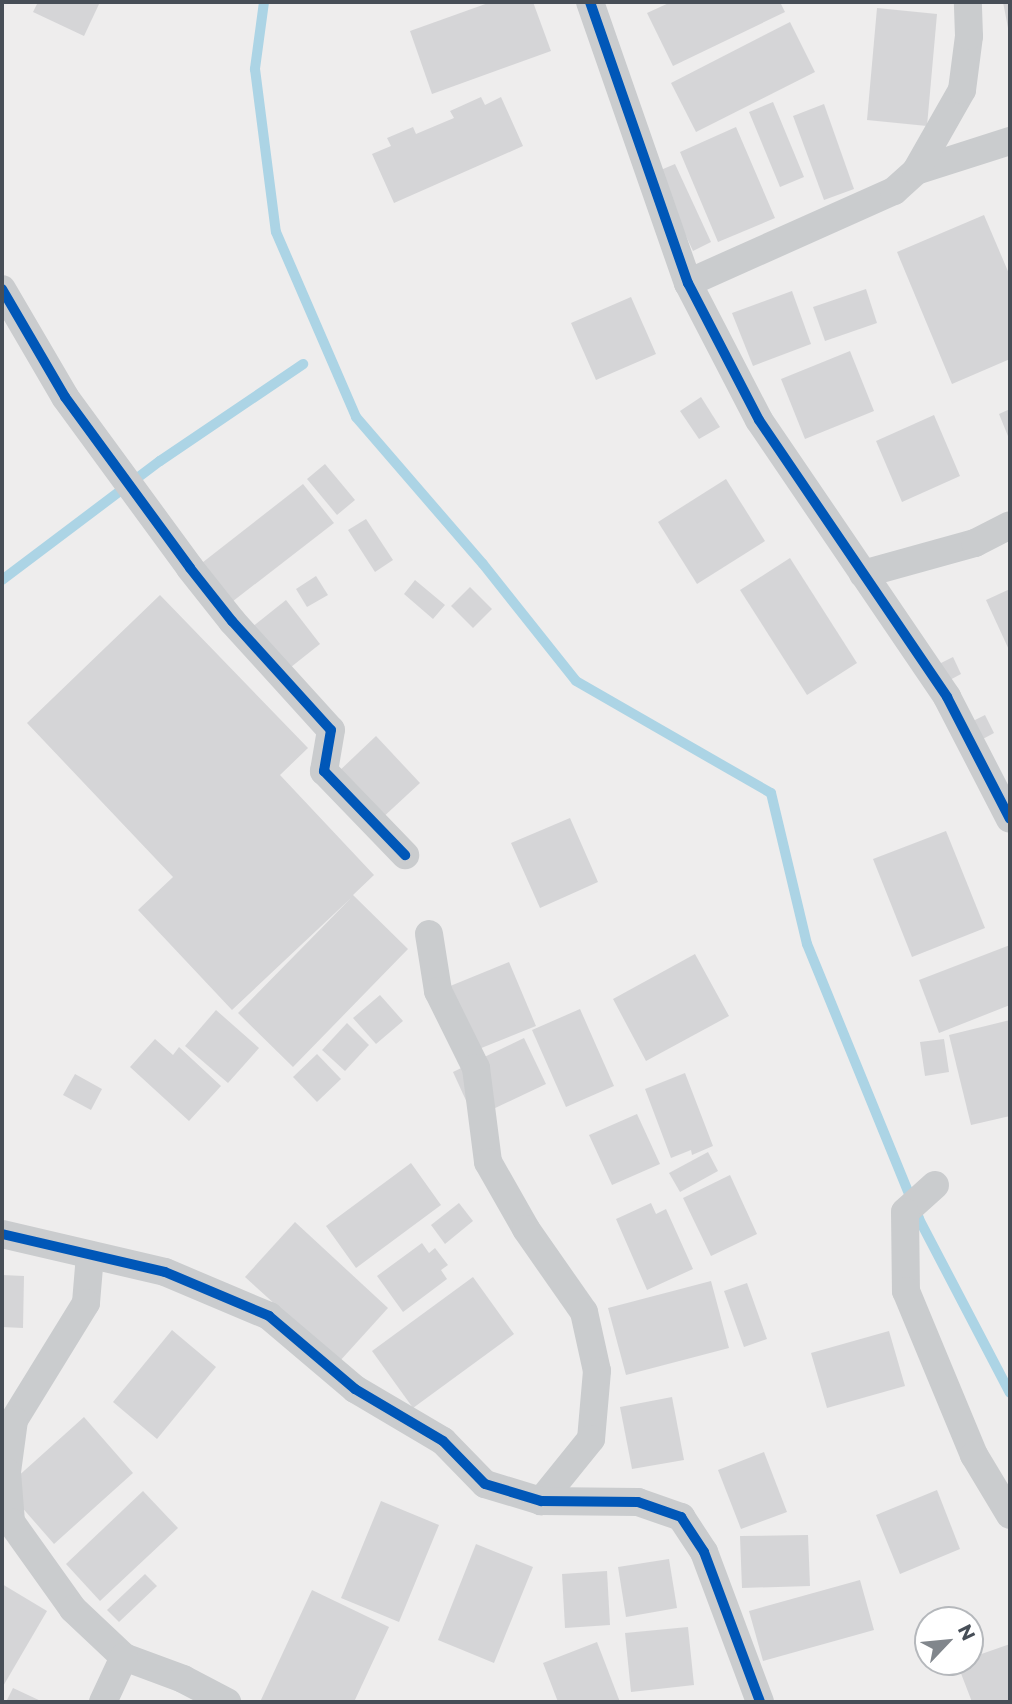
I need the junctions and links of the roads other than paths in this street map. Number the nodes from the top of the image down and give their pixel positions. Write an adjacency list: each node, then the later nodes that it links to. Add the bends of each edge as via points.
1 (590, 2): 5 (street)
2 (968, 2): 4 (street, via 962,90)
3 (1010, 142): 4 (street)
4 (916, 171): 5 (street, via 894,191)
5 (688, 283): 8 (street, via 759,420)
6 (2, 289): 10 (street, via 65,397 142,504 232,621 331,730 324,771)
7 (1010, 525): 8 (street, via 975,543)
8 (863, 574): 9 (street, via 947,697)
9 (1010, 819)
10 (405, 855)
11 (429, 934): 15 (street, via 438,991 476,1068 488,1161 526,1229 584,1312 597,1371 591,1439)
12 (935, 1185): 16 (street, via 905,1212 906,1291 974,1455)
13 (2, 1234): 14 (street)
14 (90, 1255): 15 (street, via 165,1272 269,1317 355,1389 443,1441 485,1484); 17 (street, via 86,1303 15,1420 7,1472 11,1522 73,1609)
15 (541, 1501): 20 (street, via 638,1502 681,1517 704,1552)
16 (1010, 1516)
17 (124, 1657): 18 (street); 19 (street)
18 (103, 1702)
19 (227, 1702)
20 (760, 1702)

